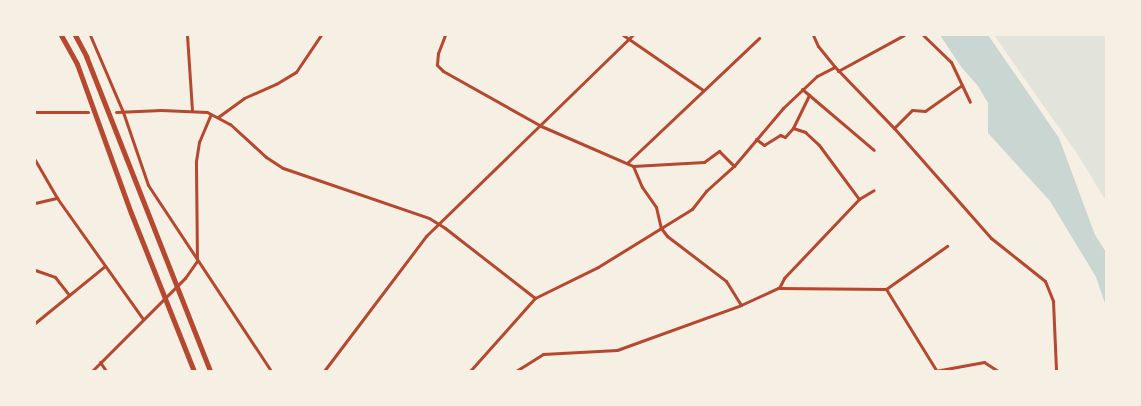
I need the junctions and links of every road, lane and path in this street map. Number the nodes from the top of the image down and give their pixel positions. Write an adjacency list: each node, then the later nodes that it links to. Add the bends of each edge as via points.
1 (61, 35): 50 (highway, via 77,64)
2 (75, 35): 46 (highway)
3 (90, 35): 24 (street)
4 (187, 35): 20 (street)
5 (321, 35): 26 (street, via 296,72 244,98)
6 (445, 35): 27 (street, via 437,64 443,71)
7 (623, 35): 12 (street)
8 (633, 35): 12 (street)
9 (813, 35): 14 (street)
10 (904, 35): 14 (street)
11 (923, 35): 15 (street, via 951,62)
12 (630, 38): 17 (street); 27 (street)
13 (759, 38): 17 (street)
14 (837, 69): 16 (street, via 817,76); 29 (street)
15 (962, 85): 19 (street); 29 (street, via 925,111 912,110)
16 (802, 89): 18 (street); 30 (street)
17 (703, 90): 33 (street)
18 (809, 95): 28 (street); 31 (street)
19 (970, 102)
20 (192, 110): 24 (street); 25 (street)
21 (35, 112): 22 (street)
22 (88, 112)
23 (116, 112): 24 (street)
24 (123, 112): 43 (street, via 148,185)
25 (211, 114): 26 (street); 43 (street, via 199,142 196,162)
26 (218, 117): 40 (street, via 283,168)
27 (541, 126): 33 (street); 40 (street)
28 (793, 128): 30 (street, via 785,137 780,135 764,145); 38 (street, via 805,132 819,145)
29 (894, 128): 66 (street, via 991,238 1045,281 1053,301)
30 (756, 139): 35 (street)
31 (874, 150)
32 (35, 160): 37 (street)
33 (627, 163): 34 (street)
34 (633, 166): 35 (street, via 704,162 719,151); 41 (street, via 642,188 656,207)
35 (734, 166): 41 (street, via 706,191 692,209)
36 (874, 190): 38 (street)
37 (57, 198): 39 (street); 44 (street)
38 (858, 199): 47 (street)
39 (35, 203)
40 (437, 223): 51 (street); 61 (street)
41 (661, 228): 51 (street, via 598,267); 52 (street, via 726,281)
42 (947, 246): 48 (street)
43 (197, 261): 46 (street); 60 (street)
44 (105, 266): 49 (street); 53 (street)
45 (35, 270): 49 (street, via 55,277)
46 (178, 285): 50 (street); 59 (highway)
47 (778, 288): 48 (street); 52 (street)
48 (886, 289): 64 (street)
49 (70, 295): 54 (street)
50 (165, 298): 53 (street); 58 (highway)
51 (535, 298): 62 (street)
52 (741, 305): 63 (street, via 617,350 543,354)
53 (143, 319): 55 (street)
54 (36, 321)
55 (100, 362): 56 (street); 57 (street)
56 (92, 371)
57 (106, 371)
58 (194, 371)
59 (210, 371)
60 (271, 371)
61 (324, 371)
62 (470, 371)
63 (516, 371)
64 (936, 371): 65 (street, via 984,362)
65 (998, 371)
66 (1056, 371)

